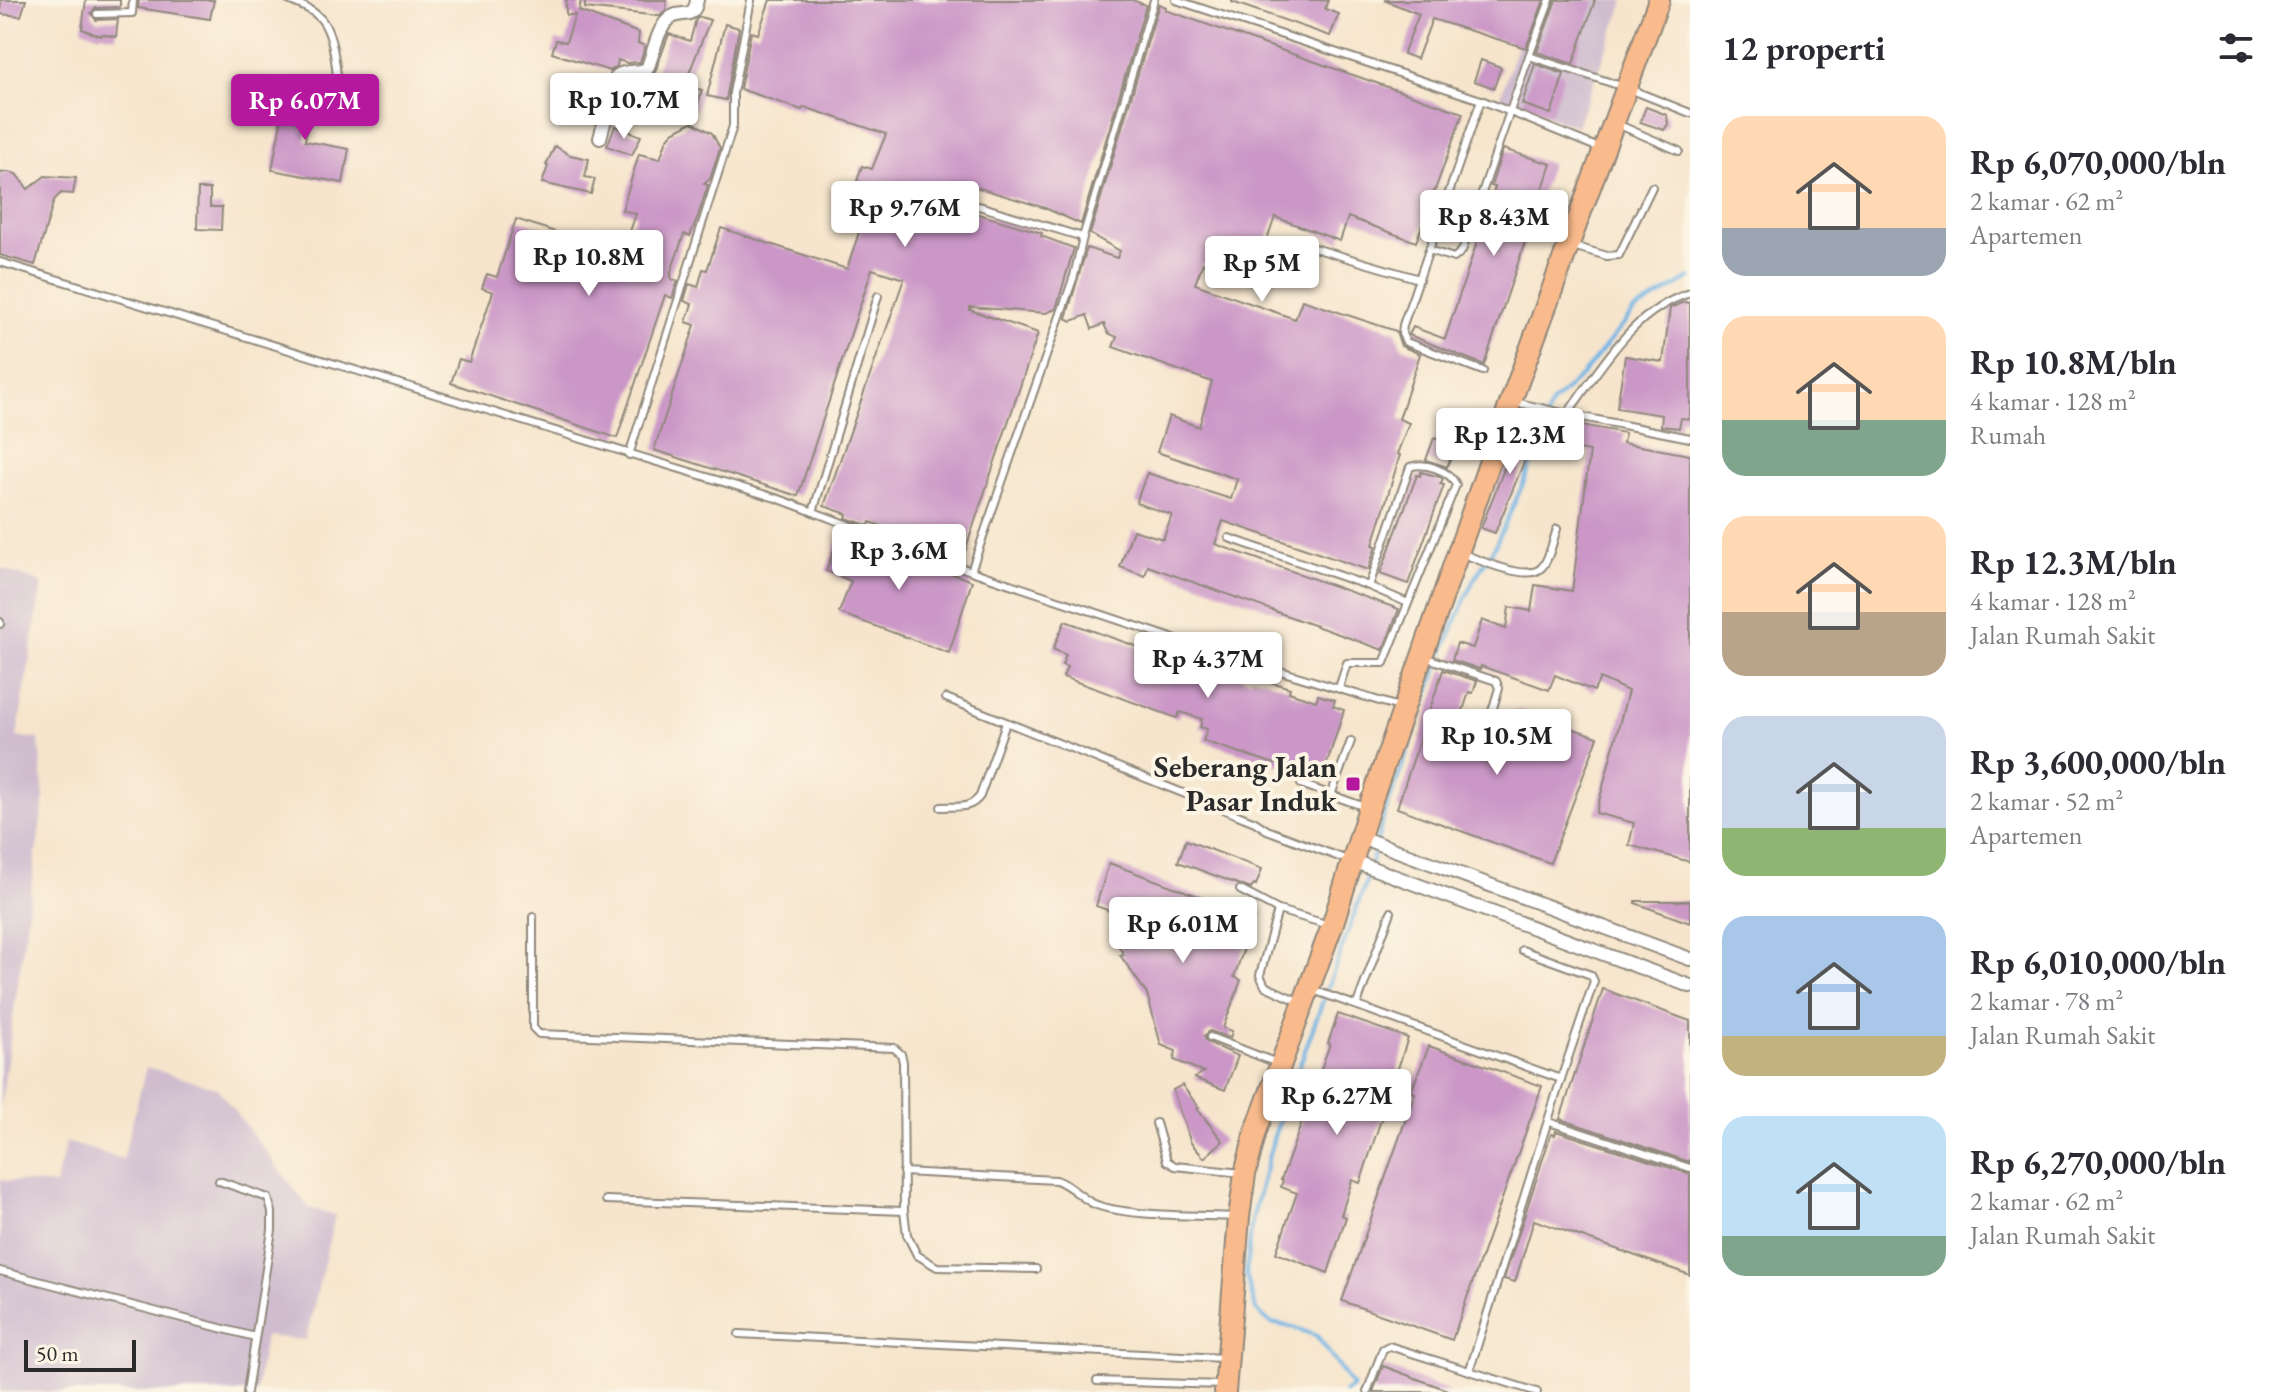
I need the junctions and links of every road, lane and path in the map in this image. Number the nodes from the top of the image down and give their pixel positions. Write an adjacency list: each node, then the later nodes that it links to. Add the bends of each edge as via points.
1 (133, 0): 9 (lane, via 132,13)
2 (288, 0): 13 (lane, via 323,21 340,89)
3 (697, 0): 17 (street, via 691,14 664,23 647,69 617,76)
4 (751, 0): 34 (lane, via 733,93 733,126)
5 (1154, 0): 22 (lane)
6 (1176, 0): 12 (lane)
7 (1550, 0): 10 (lane)
8 (1659, 0): 11 (main road)
9 (97, 14)
10 (1529, 56): 11 (lane); 15 (lane)
11 (1627, 88): 14 (lane); 16 (main road)
12 (1481, 100): 15 (lane); 25 (lane)
13 (336, 112)
14 (1690, 113)
15 (1511, 114): 18 (lane); 25 (lane, via 1462,251 1454,258)
16 (1614, 123): 18 (main road); 19 (lane)
17 (600, 138)
18 (1604, 150): 24 (main road)
19 (1679, 151)
20 (1652, 187): 24 (lane, via 1619,255)
21 (979, 206): 22 (lane)
22 (1083, 237): 39 (lane)
23 (1297, 243): 27 (lane)
24 (1569, 245): 31 (main road)
25 (1429, 250): 27 (lane)
26 (0, 262): 34 (lane)
27 (1419, 279): 30 (lane, via 1403,339)
28 (1690, 293): 32 (lane, via 1668,300 1633,326)
29 (878, 296): 35 (lane)
30 (1483, 371)
31 (1511, 401): 32 (lane); 38 (main road)
32 (1567, 414): 33 (lane)
33 (1690, 438)
34 (629, 455): 35 (lane)
35 (813, 512): 39 (lane)
36 (1557, 529): 38 (lane, via 1542,568 1535,572)
37 (1229, 538): 40 (lane)
38 (1469, 556): 42 (main road)
39 (971, 571): 43 (lane)
40 (1369, 586): 41 (lane); 41 (lane, via 1410,467 1417,464 1447,473 1456,485)
41 (1408, 603): 43 (lane, via 1384,663 1347,663)
42 (1434, 660): 45 (main road); 47 (lane, via 1496,681 1499,688)
43 (1339, 688): 45 (lane)
44 (946, 698): 46 (lane)
45 (1405, 708): 52 (main road)
46 (1006, 723): 51 (lane, via 975,803); 54 (lane)
47 (1484, 738)
48 (1351, 741): 50 (lane)
49 (1301, 784): 50 (lane)
50 (1331, 795): 52 (lane)
51 (941, 807)
52 (1369, 808): 53 (main road)
53 (1373, 842): 54 (main road); 61 (street)
54 (1366, 866): 59 (main road); 62 (street)
55 (1240, 890): 56 (lane)
56 (1278, 910): 59 (lane); 63 (lane, via 1260,975 1265,986)
57 (1391, 912): 64 (lane)
58 (533, 917): 71 (lane, via 533,1028 539,1034 894,1048 903,1062)
59 (1332, 926): 63 (main road)
60 (1522, 950): 67 (lane, via 1591,975 1594,981)
61 (1690, 959)
62 (1690, 986)
63 (1311, 995): 64 (lane); 66 (main road)
64 (1357, 1004): 67 (lane)
65 (1210, 1037): 66 (lane)
66 (1281, 1064): 72 (main road)
67 (1561, 1079): 68 (lane)
68 (1549, 1122): 70 (lane); 82 (lane)
69 (1156, 1123): 72 (lane, via 1167,1161 1175,1166)
70 (1690, 1168)
71 (903, 1172): 75 (lane); 76 (lane, via 1056,1180 1103,1206)
72 (1245, 1174): 76 (main road)
73 (219, 1181): 80 (lane, via 268,1198 272,1212)
74 (606, 1200): 75 (lane)
75 (904, 1211): 77 (lane, via 917,1255 937,1267)
76 (1239, 1217): 81 (main road)
77 (1036, 1269)
78 (0, 1271): 80 (lane)
79 (739, 1334): 81 (lane)
80 (255, 1337): 85 (lane)
81 (1227, 1359): 84 (main road)
82 (1470, 1369): 86 (lane, via 1389,1346 1383,1349); 87 (lane)
83 (1097, 1381): 84 (lane)
84 (1225, 1388)
85 (247, 1392)
86 (1367, 1392)
87 (1537, 1392)

